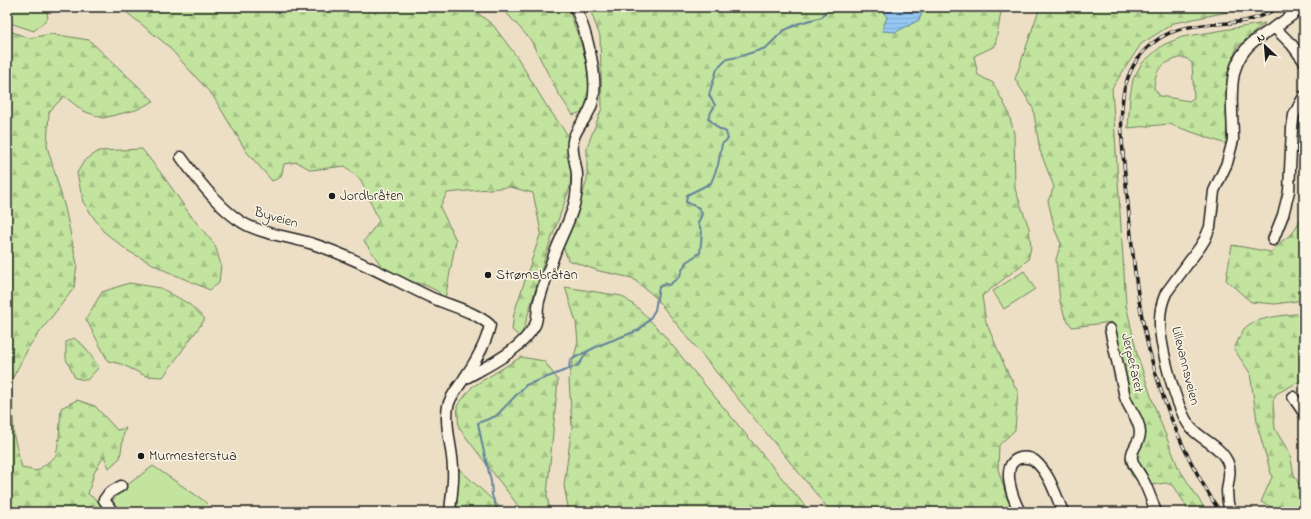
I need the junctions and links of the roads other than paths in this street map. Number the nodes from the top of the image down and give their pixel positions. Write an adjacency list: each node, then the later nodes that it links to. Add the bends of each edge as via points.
1 (576, 7): 9 (street, via 589,46 594,78 594,100 572,143 577,180 573,210 546,279 535,324 511,351)
2 (1302, 7): 3 (street, Lillevannsveien)
3 (1274, 27): 4 (street); 18 (street, Lillevannsveien, via 1244,50 1235,67 1232,80 1232,148 1214,191 1210,227 1200,247 1166,293 1160,312 1162,344 1182,412 1192,428 1228,461 1227,500)
4 (1304, 61)
5 (1304, 96): 7 (street, via 1294,115 1292,128 1290,191)
6 (181, 157): 9 (street, Byveien, via 222,205 244,224 314,244 483,319 490,325)
7 (1273, 240)
8 (1110, 329): 17 (street, Jerpefaret, via 1124,398 1140,427 1139,442 1132,454 1132,460 1146,485)
9 (465, 379): 14 (street, via 454,393 448,407 454,470)
10 (1293, 397): 11 (street)
11 (1304, 413)
12 (121, 486): 13 (street, via 109,493 104,500)
13 (113, 512)
14 (450, 512)
15 (1020, 512): 16 (street, via 1012,489 1009,468 1012,462 1023,457 1033,460 1047,474)
16 (1063, 512)
17 (1156, 512)
18 (1230, 512)

